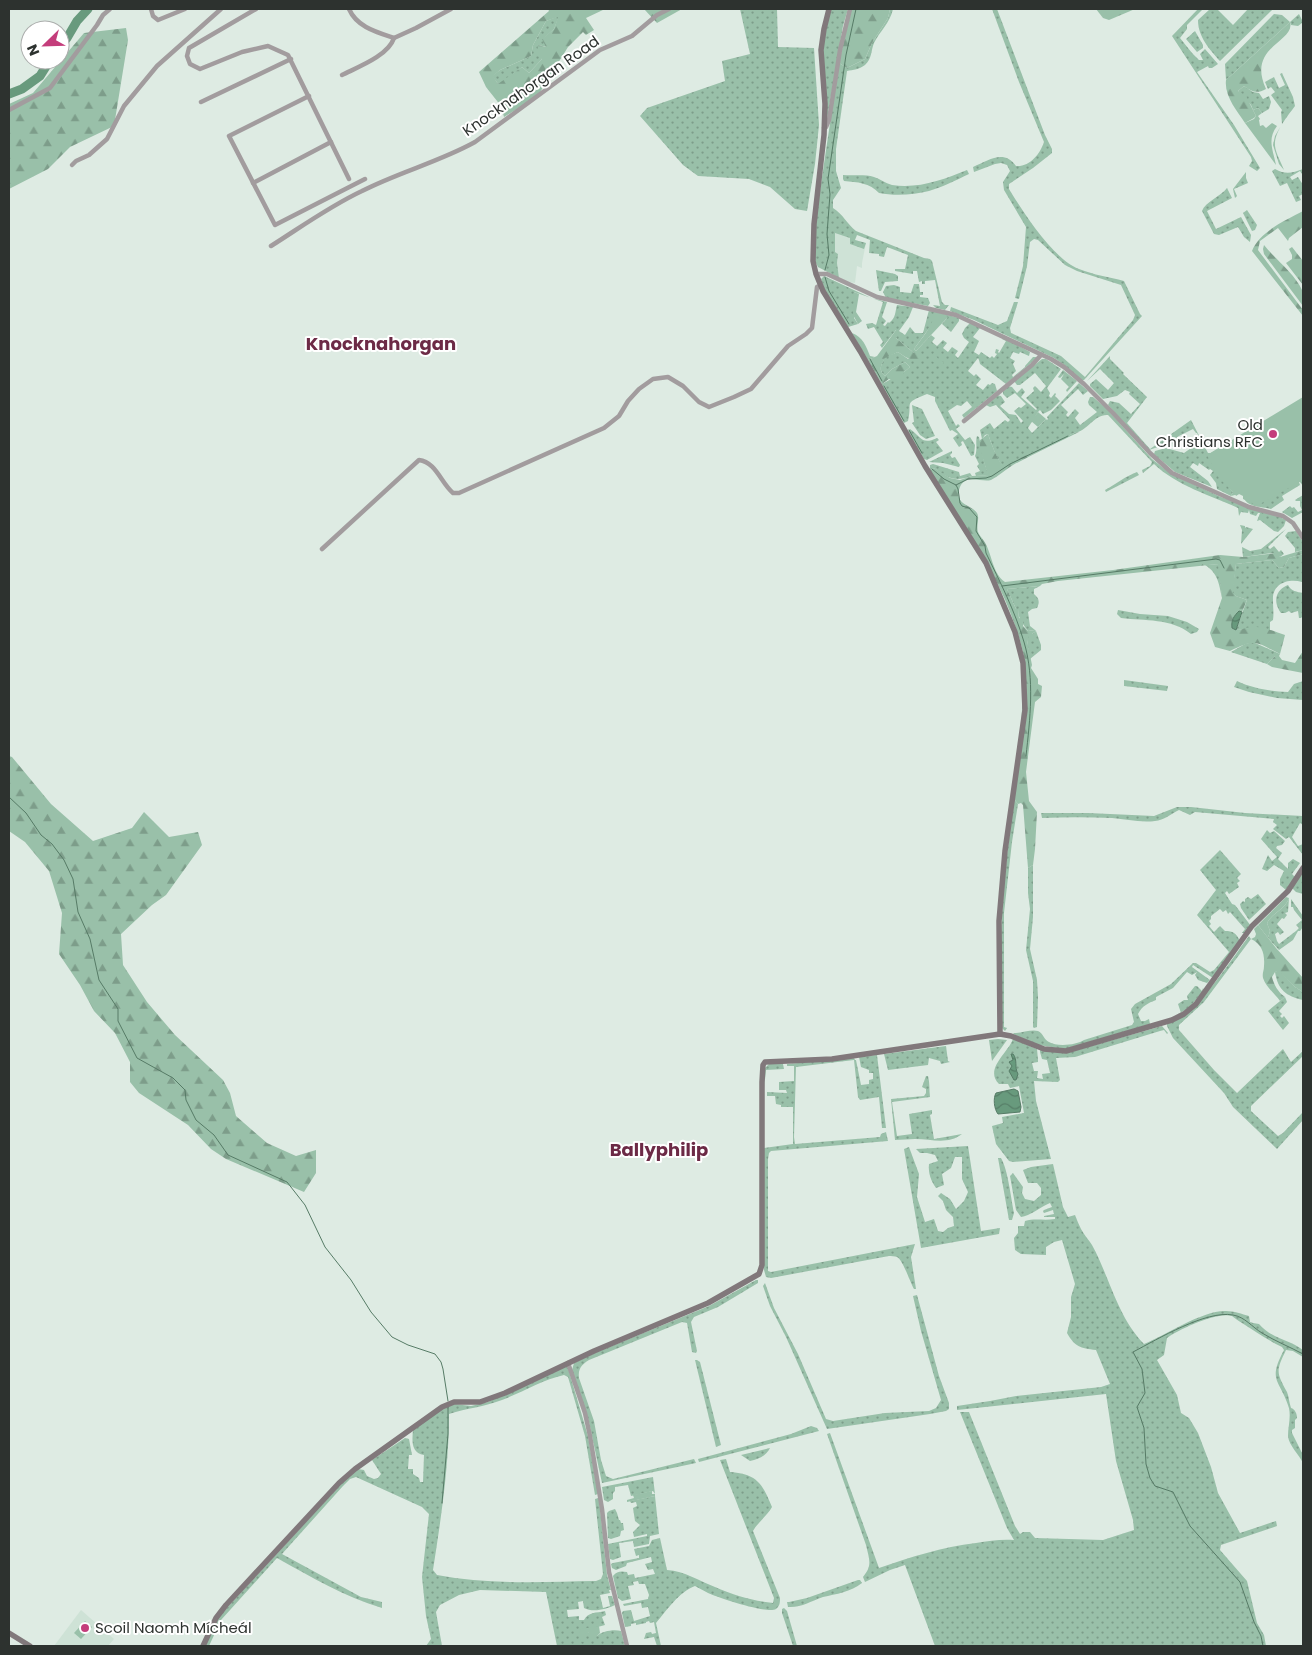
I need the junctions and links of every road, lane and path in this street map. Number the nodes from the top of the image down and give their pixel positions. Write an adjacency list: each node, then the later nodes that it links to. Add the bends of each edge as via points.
1 (110, 9): 16 (street, via 50,88)
2 (151, 9): 3 (street, via 158,20)
3 (185, 9)
4 (221, 9): 19 (street, via 157,66 124,106 107,139)
5 (256, 9): 12 (street, via 189,48 186,56 190,64 200,69 242,52 268,46 288,55)
6 (349, 9): 11 (street, via 358,22)
7 (452, 9): 11 (street)
8 (669, 9): 23 (street, Knocknahorgan Road, via 632,36 600,50 475,142 336,204)
9 (829, 9): 17 (street, via 821,50)
10 (850, 9): 17 (street, via 828,125)
11 (394, 38): 13 (street, via 382,54)
12 (291, 60): 14 (street); 15 (street)
13 (342, 75)
14 (308, 96): 18 (street); 22 (street, via 229,136)
15 (201, 102)
16 (9, 110)
17 (824, 128): 24 (street, via 814,224)
18 (331, 142): 20 (street); 22 (street)
19 (72, 166)
20 (349, 179)
21 (365, 179): 22 (street, via 275,225)
22 (253, 183)
23 (271, 246)
24 (816, 274): 25 (street); 26 (street, via 827,274 877,297 956,315)
25 (820, 286): 29 (street, via 817,287 812,328 788,346 751,388 742,393 709,407 668,377 653,379 604,428 459,492 452,493 436,470 419,460); 31 (street, via 986,563 1021,650 1025,710 1000,906)
26 (1041, 355): 27 (street); 28 (street, via 1064,367 1084,384 1172,472 1249,507 1283,516)
27 (964, 421)
28 (1303, 538)
29 (322, 548)
30 (1303, 868): 31 (street, via 1288,891 1252,926 1196,1004 1184,1014 1164,1023 1066,1051 1044,1049)
31 (1000, 1034): 32 (street, via 832,1059 765,1062 762,1082 762,1266 759,1274 708,1303)
32 (568, 1363): 35 (street, via 486,1400 470,1404 454,1402 442,1407 352,1471 226,1605); 36 (street, via 590,1436 608,1572)
33 (9, 1633): 34 (street)
34 (30, 1646)
35 (203, 1646)
36 (627, 1646)

